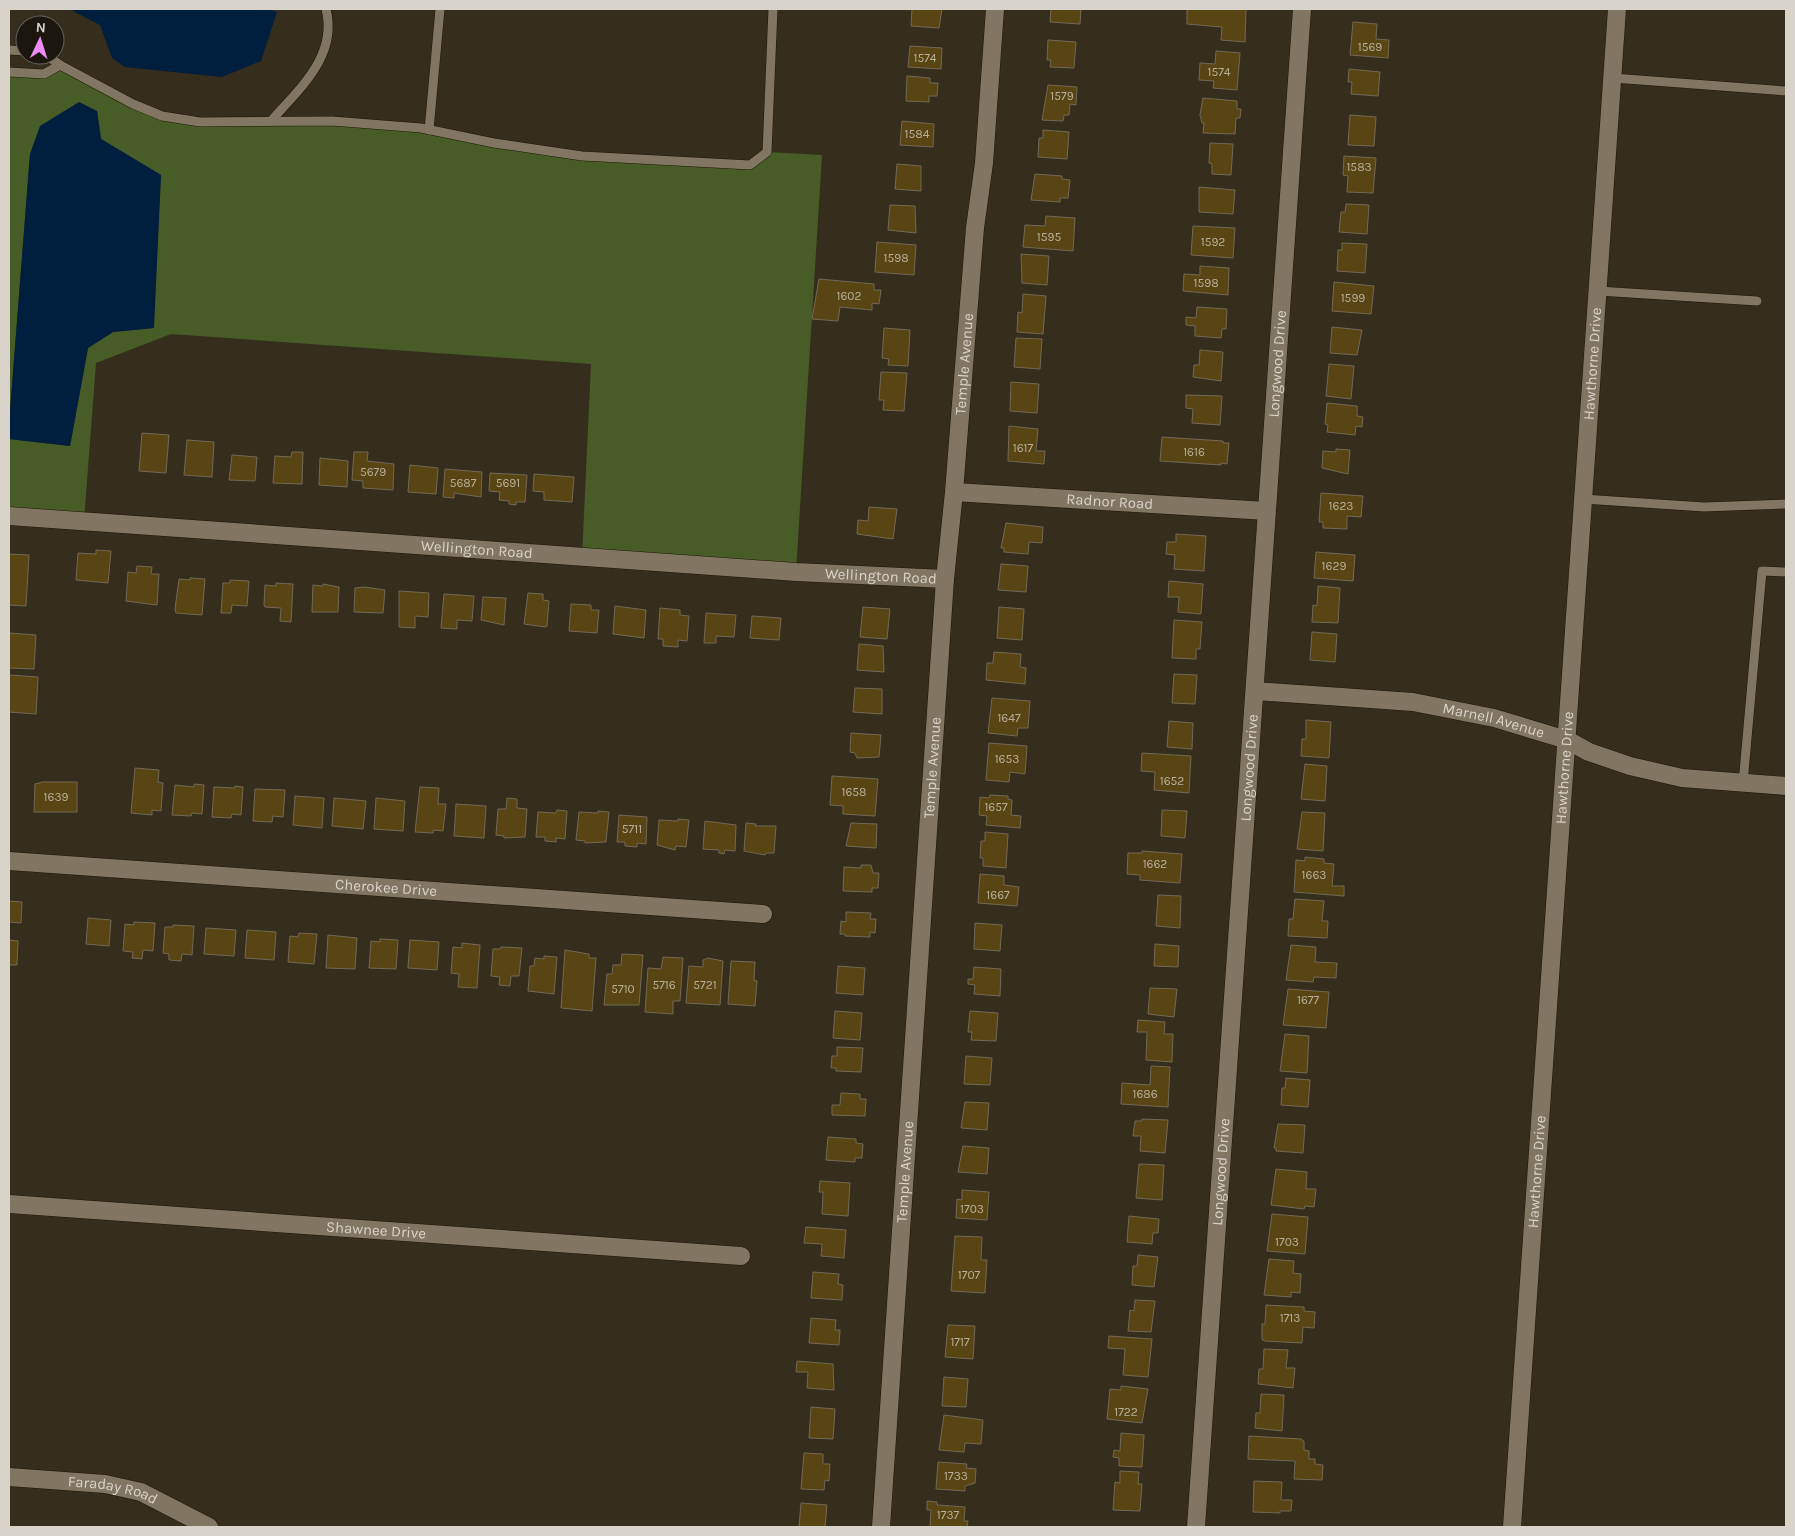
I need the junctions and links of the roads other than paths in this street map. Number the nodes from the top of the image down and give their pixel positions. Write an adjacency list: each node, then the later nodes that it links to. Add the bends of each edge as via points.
1 (326, 9): 11 (lane, via 330,23 326,48 315,71)
2 (440, 9): 12 (lane)
3 (773, 9): 12 (lane, via 767,152 750,165 582,156 494,144)
4 (995, 9): 15 (street, Temple Avenue)
5 (1302, 9): 18 (street, Longwood Drive)
6 (1617, 9): 9 (street, Hawthorne Drive)
7 (60, 65): 8 (lane, via 44,74); 11 (lane, via 162,116 200,122)
8 (9, 72)
9 (1612, 78): 10 (lane); 13 (street, Hawthorne Drive)
10 (1786, 91)
11 (271, 121): 12 (lane, via 332,121)
12 (429, 130)
13 (1598, 291): 14 (lane); 16 (street, Hawthorne Drive)
14 (1757, 301)
15 (954, 492): 18 (street, Radnor Road); 21 (street, Temple Avenue)
16 (1583, 499): 17 (lane, via 1704,507); 23 (street, Hawthorne Drive)
17 (1786, 504)
18 (1267, 511): 22 (street, Longwood Drive)
19 (9, 516): 21 (street, Wellington Road, via 786,571)
20 (1786, 572): 24 (lane, via 1762,571)
21 (945, 579): 32 (street, Temple Avenue)
22 (1255, 691): 23 (street, Marnell Avenue, via 1413,702 1494,718); 33 (street, Longwood Drive)
23 (1567, 740): 24 (street, Marnell Avenue, via 1589,752 1630,766 1682,778); 34 (street, Hawthorne Drive)
24 (1742, 783): 25 (street, Marnell Avenue)
25 (1786, 786)
26 (9, 860): 27 (street, Cherokee Drive)
27 (763, 914)
28 (9, 1204): 29 (street, Shawnee Drive)
29 (741, 1256)
30 (9, 1477): 31 (street, Faraday Road, via 105,1484 141,1492)
31 (209, 1527)
32 (880, 1527)
33 (1196, 1527)
34 (1512, 1527)

